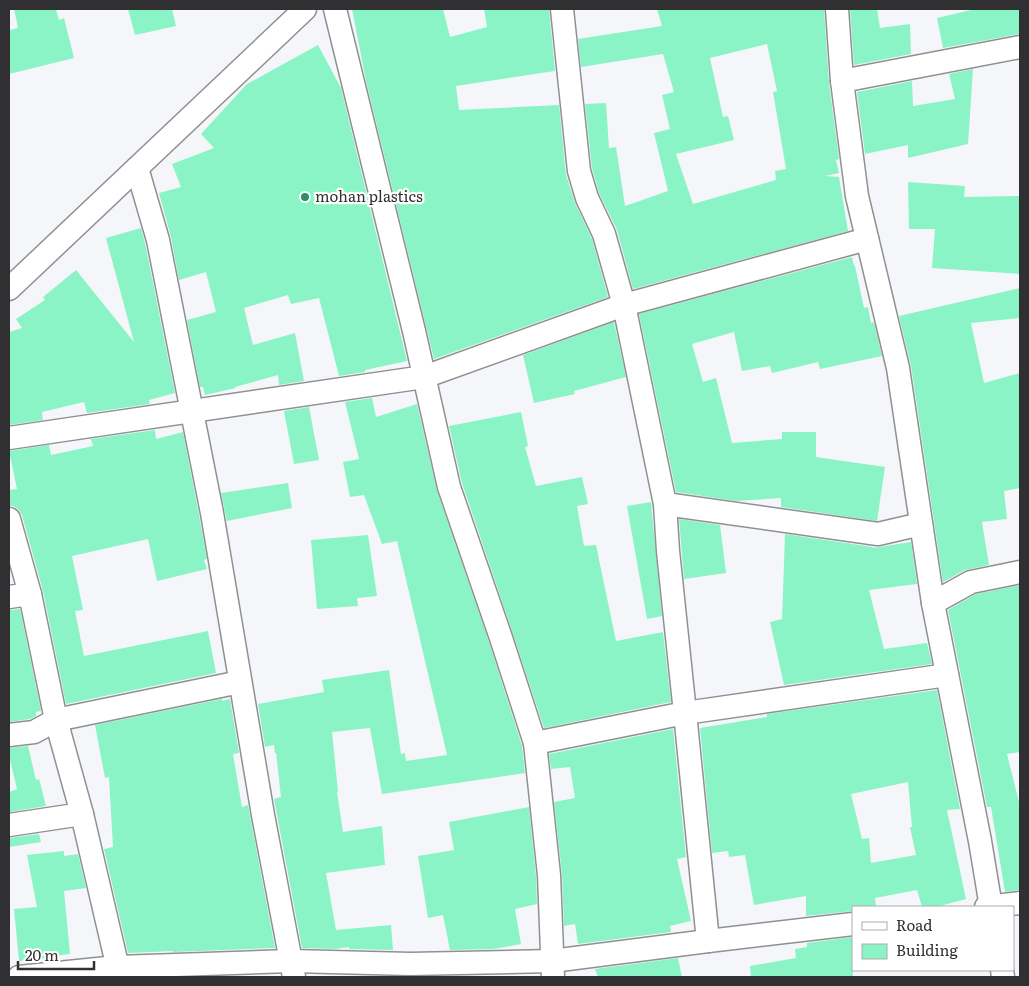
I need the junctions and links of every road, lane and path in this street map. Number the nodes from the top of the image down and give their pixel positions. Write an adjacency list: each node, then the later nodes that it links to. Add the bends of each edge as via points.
1 (305, 9): 7 (street)
2 (335, 9): 11 (street)
3 (562, 9): 10 (street, via 579,171 587,198 604,234)
4 (837, 9): 6 (street)
5 (1020, 48): 6 (street)
6 (842, 81): 8 (street, via 857,196)
7 (137, 168): 9 (street); 12 (street, via 158,240)
8 (867, 239): 10 (street); 16 (street, via 898,368)
9 (9, 289)
10 (624, 305): 11 (street); 14 (street)
11 (424, 377): 12 (street); 25 (street, via 449,487)
12 (192, 410): 13 (street); 21 (street)
13 (9, 438)
14 (665, 504): 16 (street, via 878,534); 22 (street)
15 (9, 519): 18 (street)
16 (921, 524): 19 (street)
17 (1020, 572): 19 (street, via 971,582)
18 (20, 596): 23 (street)
19 (933, 603): 20 (street)
20 (947, 674): 22 (street); 29 (street)
21 (240, 682): 23 (street); 33 (street)
22 (685, 713): 25 (street); 32 (street)
23 (56, 720): 24 (street, via 34,732); 26 (street)
24 (9, 735)
25 (535, 743): 34 (street, via 549,875)
26 (82, 814): 27 (street); 35 (street)
27 (9, 825)
28 (1020, 903): 30 (street)
29 (991, 906)
30 (998, 906)
31 (852, 924): 32 (street)
32 (708, 941): 34 (street)
33 (293, 969): 34 (street, via 410,964); 35 (street)
34 (552, 969)
35 (118, 972): 36 (street)
36 (19, 977)

